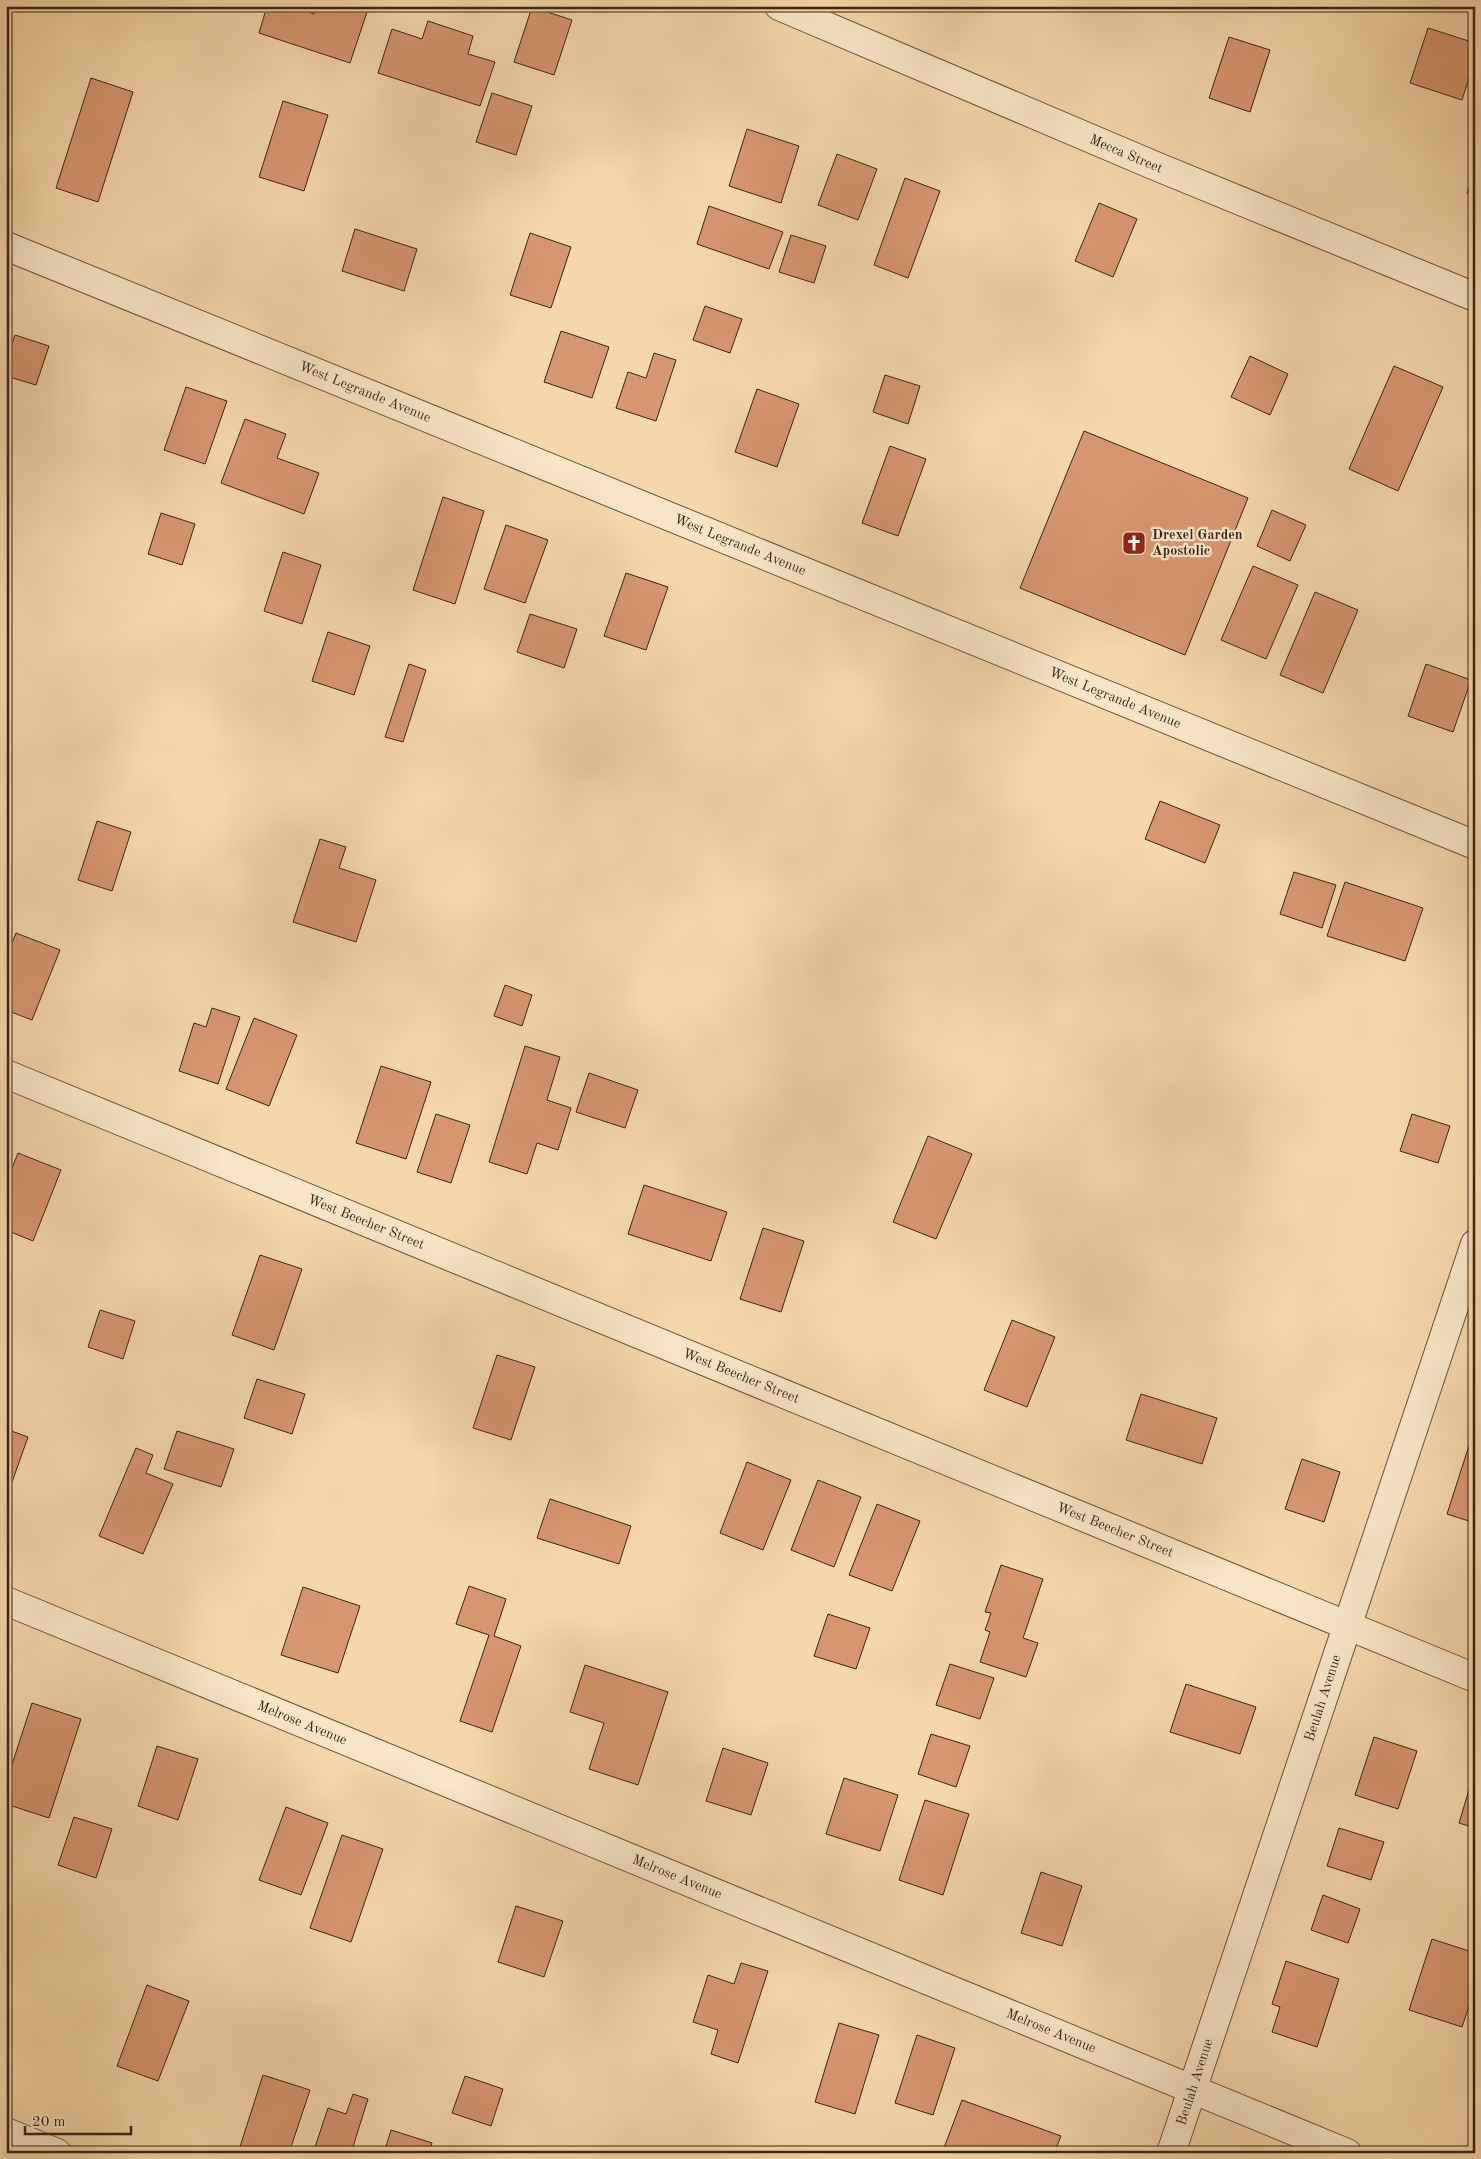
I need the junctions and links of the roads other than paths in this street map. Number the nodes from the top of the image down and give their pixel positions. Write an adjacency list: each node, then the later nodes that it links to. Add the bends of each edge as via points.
1 (779, 6): 3 (street, Mecca Street)
2 (6, 246): 4 (street, West Legrande Avenue)
3 (1475, 297)
4 (1475, 845)
5 (6, 1074): 8 (street, West Beecher Street)
6 (1475, 1244): 8 (street, Beulah Avenue)
7 (6, 1602): 10 (street, Melrose Avenue)
8 (1347, 1625): 9 (street, West Beecher Street); 10 (street, Beulah Avenue)
9 (1475, 1678)
10 (1192, 2089): 13 (street, Beulah Avenue); 14 (street, Melrose Avenue)
11 (6, 2132): 12 (street)
12 (58, 2153)
13 (1171, 2153)
14 (1347, 2153)

